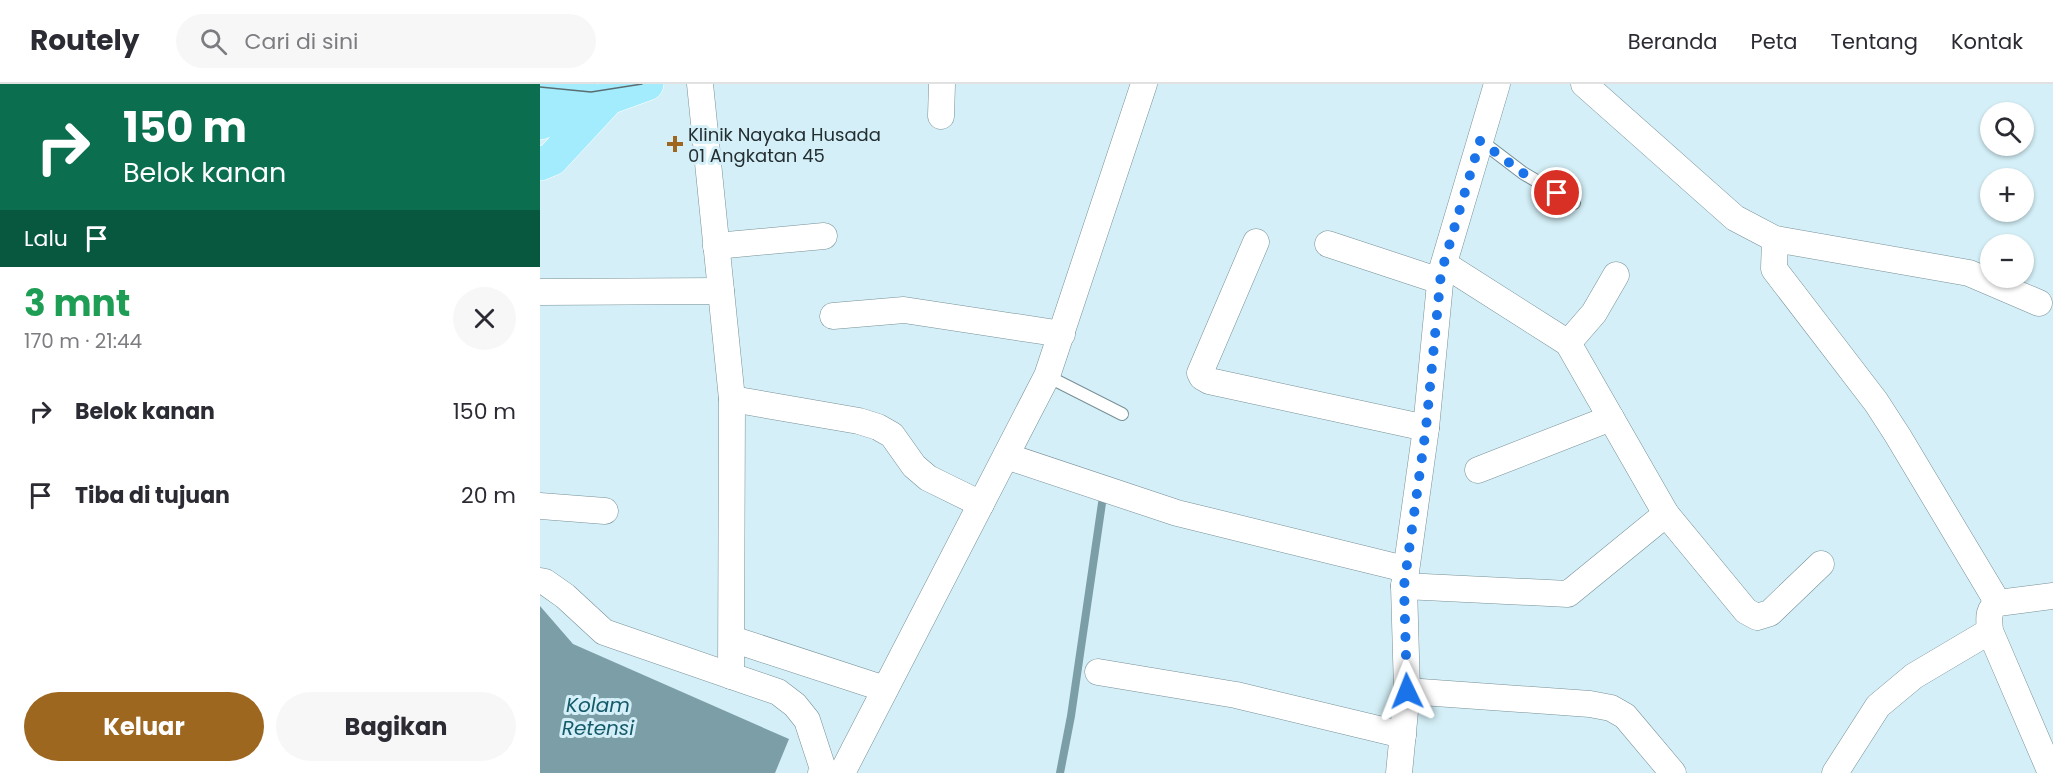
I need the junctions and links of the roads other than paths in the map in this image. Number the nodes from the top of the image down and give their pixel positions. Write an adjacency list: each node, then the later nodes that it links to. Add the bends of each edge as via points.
1 (647, 84): 7 (main road)
2 (700, 84): 17 (street)
3 (942, 84): 8 (street)
4 (1144, 84): 24 (street)
5 (1497, 84): 10 (street)
6 (1584, 84): 14 (street, via 1735,218)
7 (570, 90): 9 (main road); 11 (main road, via 552,159)
8 (941, 116)
9 (540, 123)
10 (1480, 141): 12 (lane, via 1523,173); 18 (street)
11 (540, 164)
12 (1574, 202)
13 (824, 236): 17 (street)
14 (1774, 239): 22 (street, via 1969,273); 41 (street, via 1774,269 1876,402)
15 (1256, 242): 30 (street, via 1200,373 1202,377)
16 (1328, 244): 18 (street)
17 (716, 246): 20 (street)
18 (1442, 273): 25 (street); 30 (street)
19 (1616, 275): 25 (street, via 1594,313)
20 (721, 291): 21 (street); 27 (street)
21 (540, 292)
22 (2039, 303)
23 (833, 316): 24 (street, via 904,310)
24 (1062, 334): 26 (street)
25 (1568, 343): 29 (street)
26 (1047, 376): 28 (lane); 31 (street)
27 (732, 399): 33 (street, via 878,427 892,435 914,466 928,478); 43 (street)
28 (1122, 414)
29 (1611, 418): 32 (street); 36 (street)
30 (1426, 428): 38 (street)
31 (1006, 456): 33 (street); 38 (street, via 1177,513)
32 (1478, 470)
33 (981, 504): 46 (street)
34 (540, 506): 35 (street)
35 (605, 511)
36 (1666, 514): 37 (street, via 1746,611 1756,617 1770,613); 38 (street, via 1568,594)
37 (1821, 564)
38 (1405, 578): 47 (street)
39 (540, 581): 45 (street, via 565,596 604,632)
40 (2053, 596): 41 (street)
41 (1998, 603): 42 (street, via 1989,615)
42 (1990, 631): 52 (street, via 1914,676 1878,706); 53 (street)
43 (732, 639): 45 (street); 46 (street)
44 (1098, 672): 48 (street, via 1236,695)
45 (731, 676): 49 (street, via 778,692 795,705 807,720 823,769)
46 (885, 689): 49 (street)
47 (1407, 691): 48 (street); 51 (street, via 1611,708 1625,716)
48 (1403, 735): 50 (street)
49 (841, 772)
50 (1399, 773)
51 (1673, 773)
52 (1835, 773)
53 (2051, 773)

